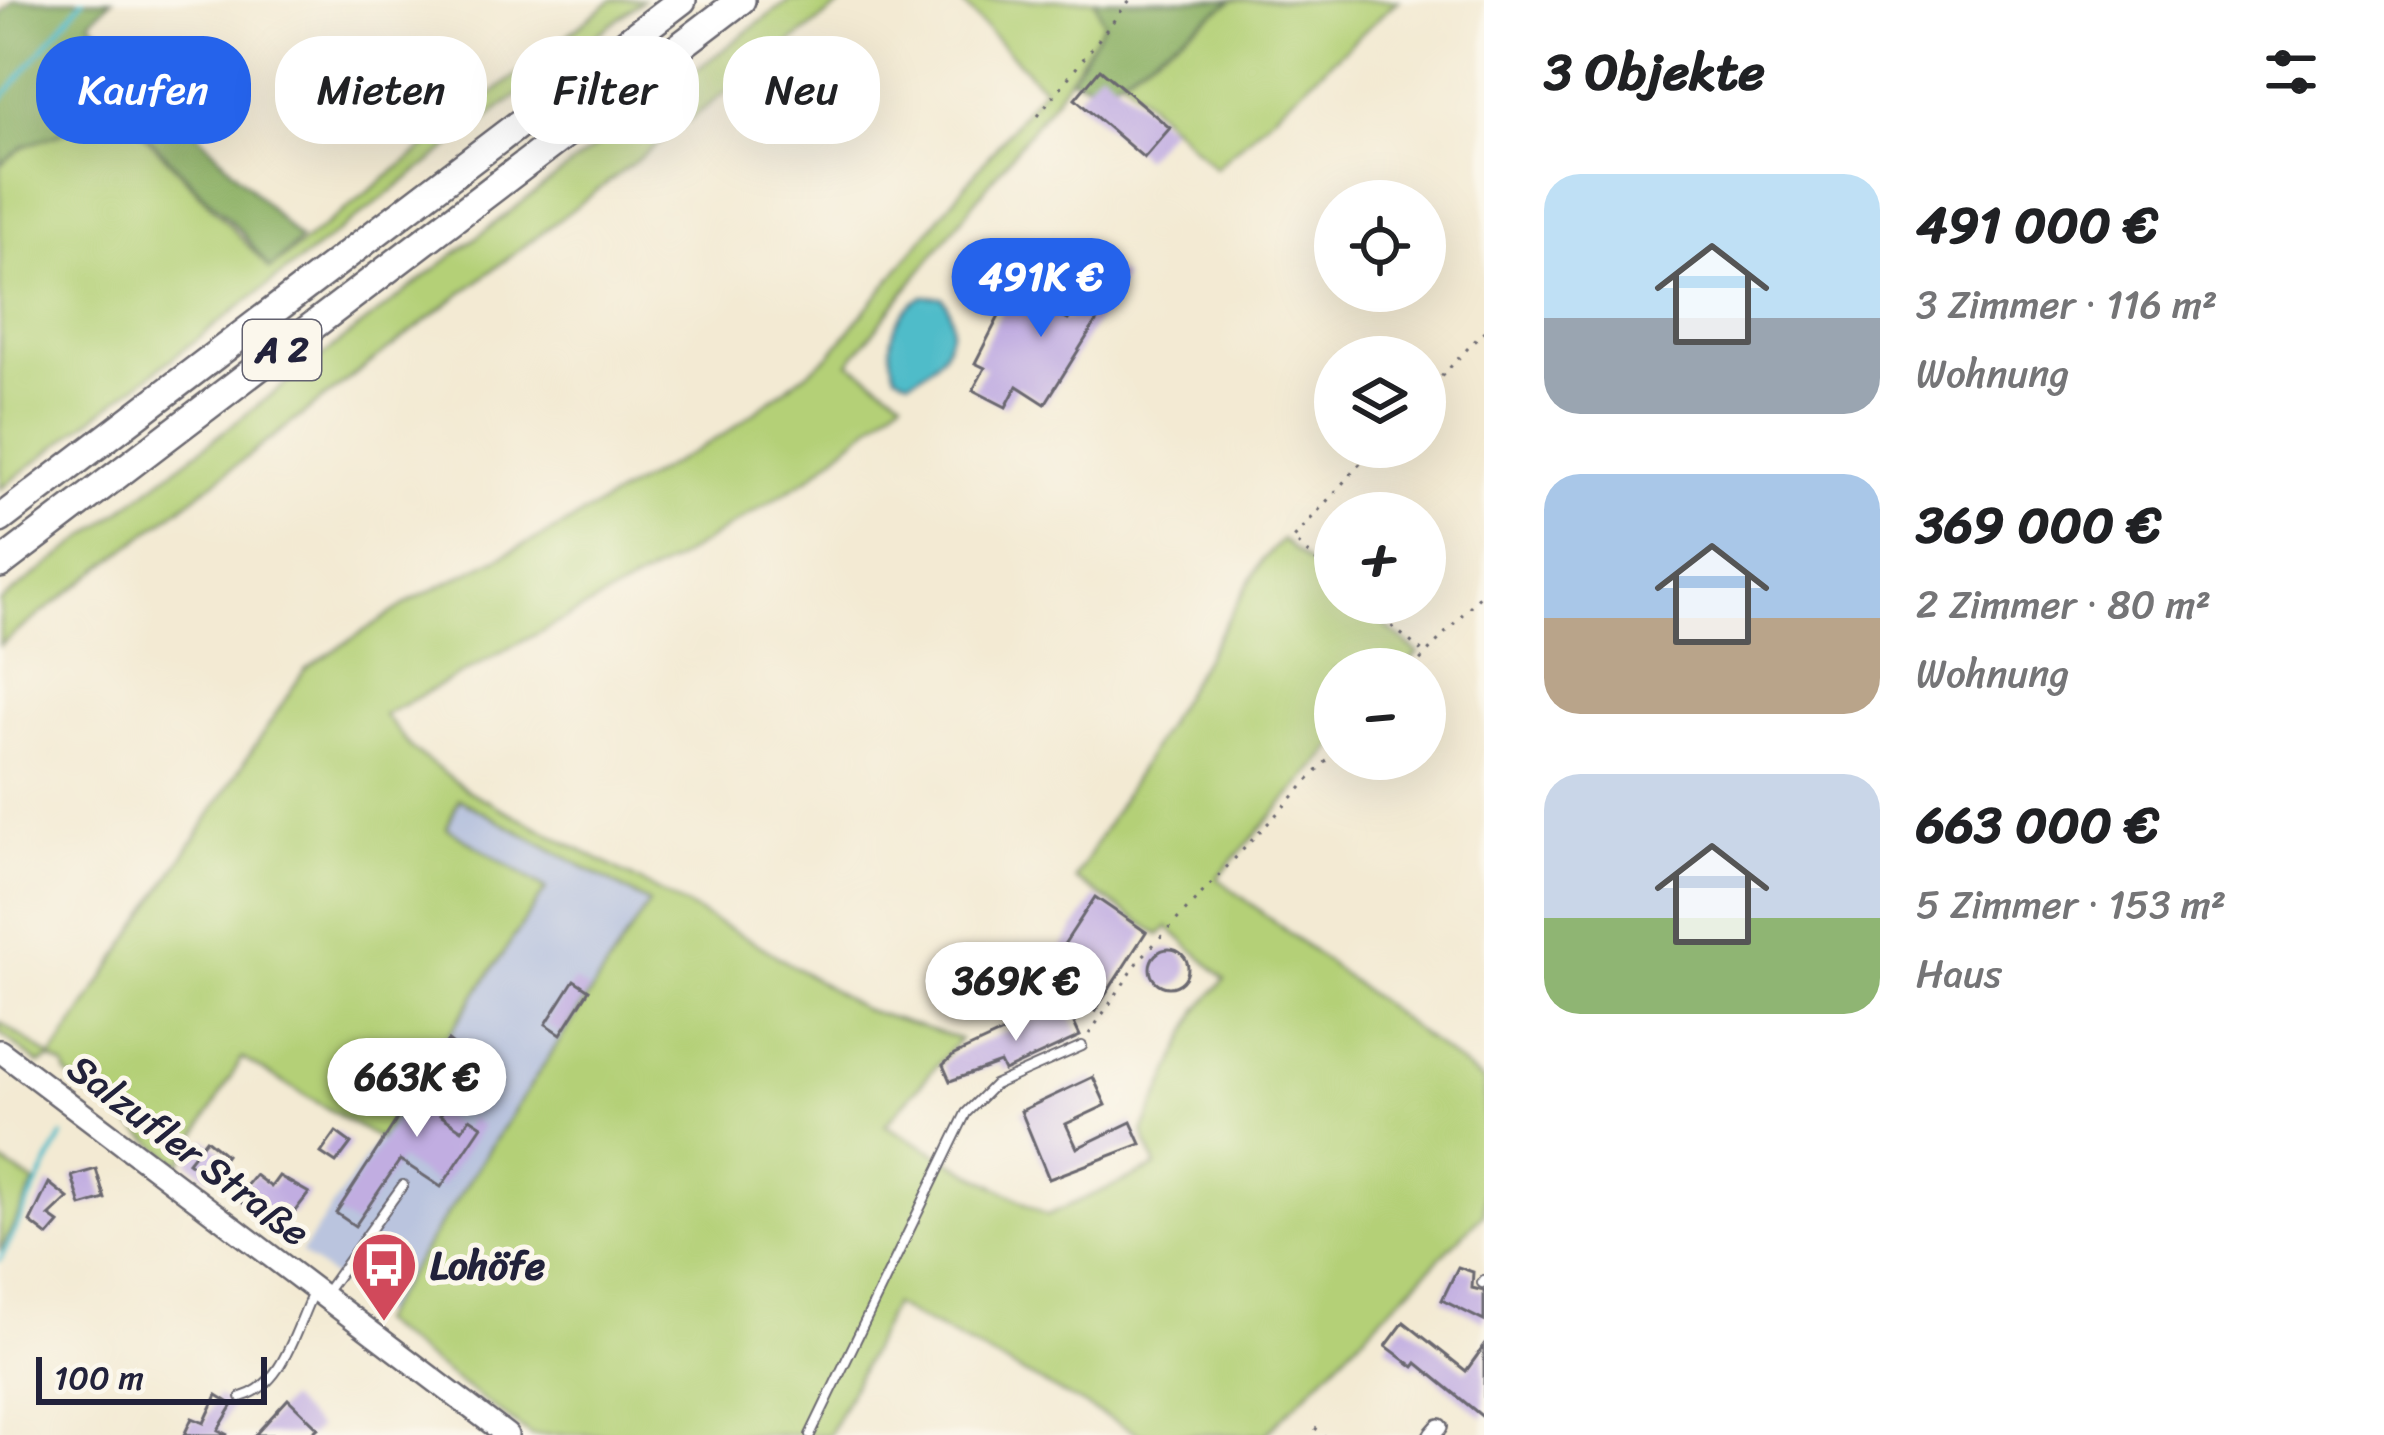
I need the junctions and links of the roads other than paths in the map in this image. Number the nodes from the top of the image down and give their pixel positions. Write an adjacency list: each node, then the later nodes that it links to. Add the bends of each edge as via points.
1 (682, 0): 3 (highway, A 2)
2 (741, 0): 4 (highway, A 2)
3 (0, 519)
4 (0, 565)
5 (1082, 1046): 11 (lane, via 994,1085 966,1113)
6 (0, 1051): 8 (main road, Salzufler Straße)
7 (404, 1185): 8 (lane)
8 (318, 1294): 9 (lane, via 273,1378); 10 (main road, Salzufler Straße)
9 (242, 1397)
10 (508, 1435)
11 (810, 1435)

